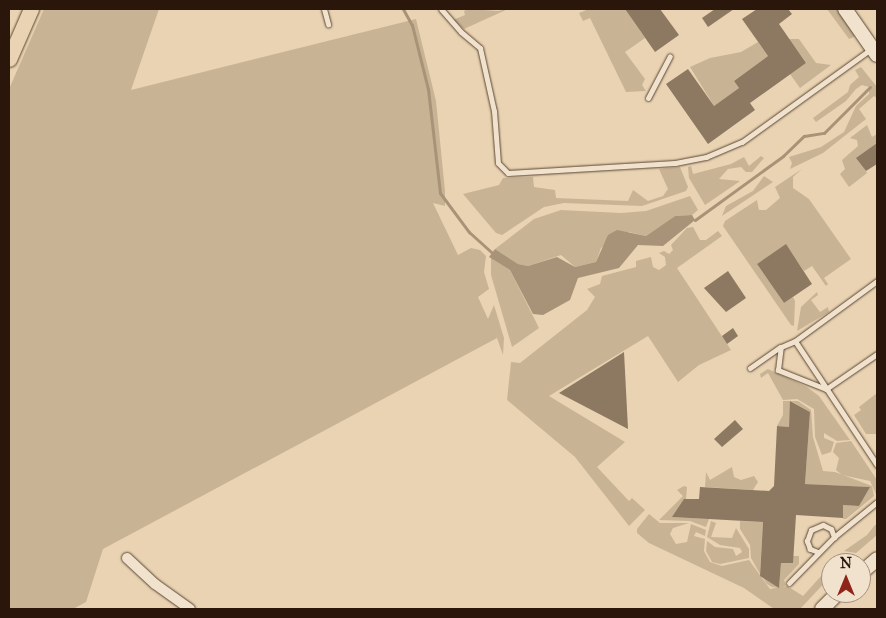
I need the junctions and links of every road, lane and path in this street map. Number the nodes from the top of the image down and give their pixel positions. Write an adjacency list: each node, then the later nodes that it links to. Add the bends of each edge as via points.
1 (31, 9): 8 (main road)
2 (324, 9): 5 (lane)
3 (441, 9): 6 (lane, via 480,48 494,111 498,163 508,173 706,157 742,142)
4 (845, 9): 6 (street)
5 (328, 24)
6 (876, 49)
7 (670, 56): 9 (lane)
8 (9, 59)
9 (648, 98)
10 (877, 281): 11 (lane)
11 (795, 341): 12 (lane); 15 (lane)
12 (780, 347): 14 (lane); 15 (lane, via 778,370)
13 (877, 354): 15 (lane)
14 (750, 368)
15 (826, 389): 16 (lane)
16 (877, 465)
17 (877, 502): 18 (lane)
18 (834, 537): 19 (lane); 19 (lane, via 831,529 823,525 811,530 807,541 810,549)
19 (818, 552): 21 (lane)
20 (127, 558): 22 (street, via 155,584)
21 (789, 583)
22 (190, 609)

